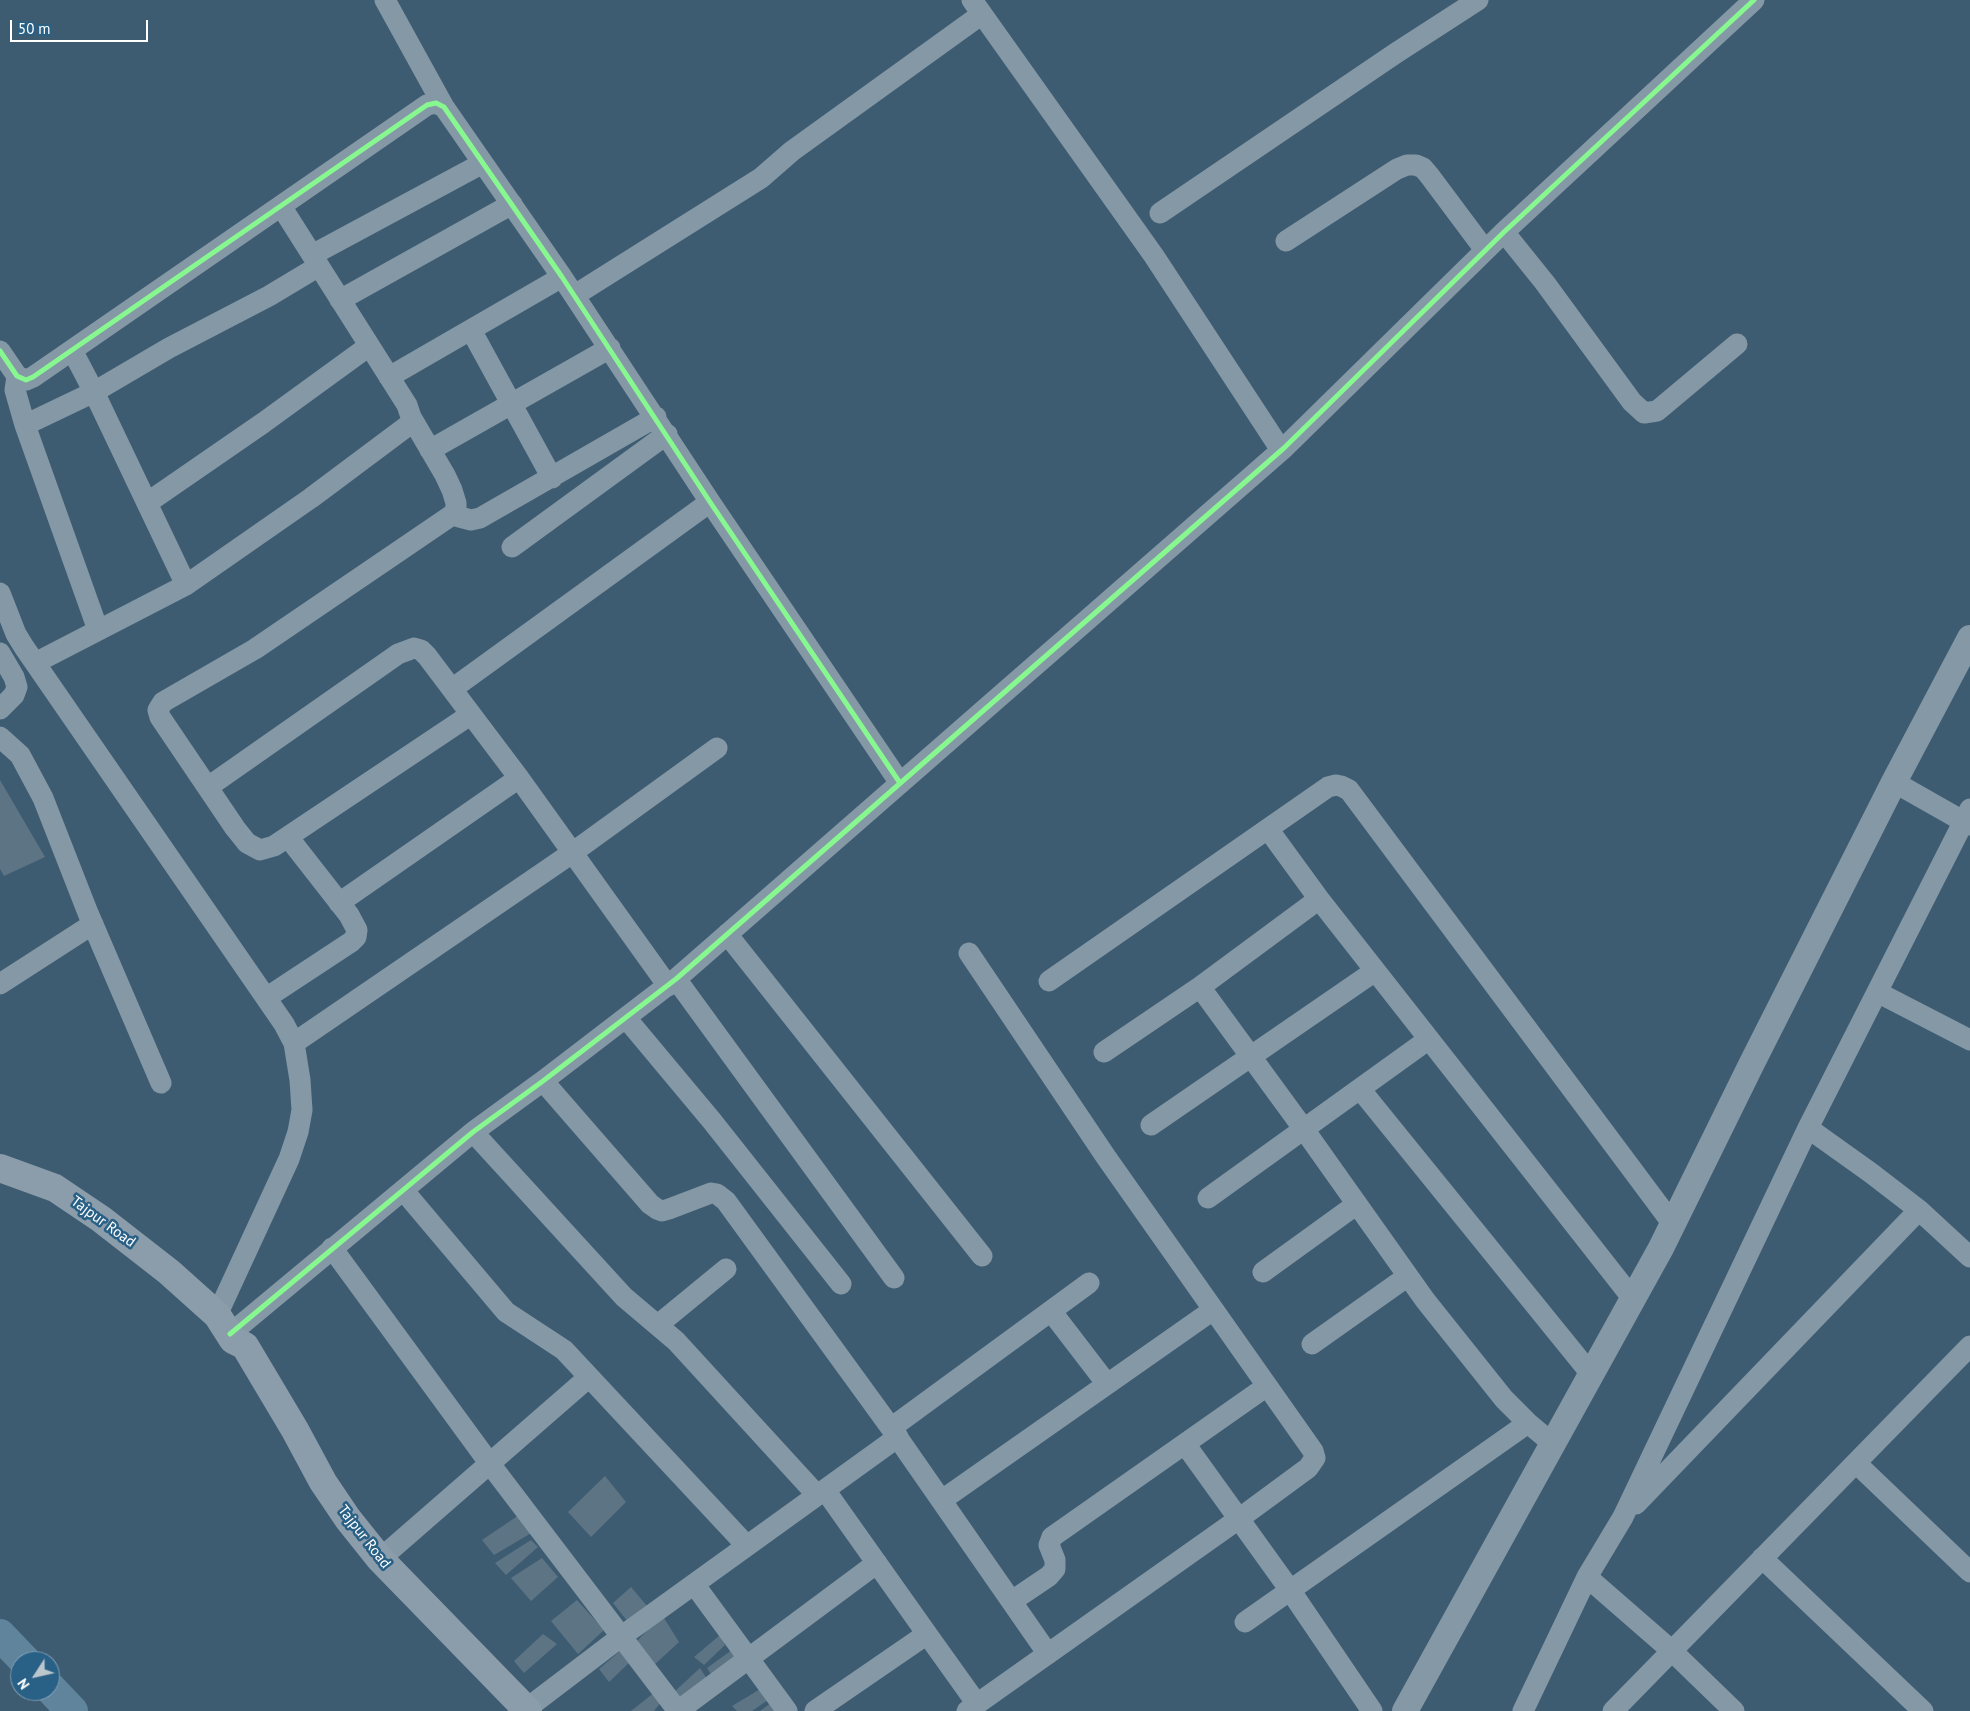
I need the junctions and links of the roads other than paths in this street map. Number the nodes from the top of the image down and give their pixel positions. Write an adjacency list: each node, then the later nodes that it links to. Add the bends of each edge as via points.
1 (384, 0): 5 (street)
2 (1478, 0): 9 (street)
3 (1754, 0): 10 (street)
4 (977, 7): 15 (street, via 761,178); 31 (street, via 1154,256)
5 (440, 105): 6 (street); 8 (street, via 427,105)
6 (483, 163): 7 (street); 13 (street)
7 (512, 204): 14 (street); 16 (street)
8 (281, 206): 13 (street); 21 (street)
9 (1160, 213)
10 (1504, 232): 12 (street); 18 (street, via 1546,283 1632,402 1644,413 1657,410)
11 (1286, 241): 12 (street, via 1397,169 1416,165 1429,175)
12 (1485, 250): 31 (street)
13 (316, 261): 16 (street); 25 (street, via 269,296 169,348)
14 (562, 276): 15 (street); 17 (street)
15 (575, 296): 20 (street)
16 (340, 300): 19 (street)
17 (471, 330): 24 (street); 26 (street)
18 (1737, 344)
19 (369, 346): 24 (street); 34 (street)
20 (610, 348): 26 (street); 29 (street)
21 (72, 350): 23 (street, via 33,377 26,380); 25 (street)
22 (0, 351): 23 (street)
23 (17, 376): 28 (street, via 15,390)
24 (389, 377): 27 (street)
25 (94, 392): 28 (street); 34 (street)
26 (512, 404): 30 (street); 32 (street)
27 (411, 417): 30 (street); 37 (street, via 407,428)
28 (25, 425): 39 (street)
29 (662, 426): 32 (street); 33 (street); 36 (street)
30 (430, 450): 35 (street, via 454,497 456,509)
31 (1281, 450): 50 (street)
32 (552, 478): 35 (street, via 480,518 471,520)
33 (710, 502): 43 (street); 50 (street)
34 (147, 503): 37 (street)
35 (452, 515): 51 (street, via 255,649 162,702 158,710 160,717)
36 (512, 547)
37 (186, 585): 39 (street)
38 (0, 593): 42 (street, via 16,634)
39 (98, 630): 42 (street)
40 (1970, 638): 49 (street)
41 (0, 653): 44 (street, via 17,687 14,695)
42 (35, 663): 67 (street)
43 (452, 690): 45 (street); 51 (street, via 421,650 407,650)
44 (0, 709)
45 (470, 715): 48 (street); 54 (street)
46 (0, 737): 58 (street, via 20,755 43,798)
47 (717, 748): 55 (street)
48 (519, 778): 55 (street); 57 (street)
49 (1894, 782): 52 (street); 86 (street)
50 (900, 783): 59 (street)
51 (208, 787): 54 (street, via 252,847 265,850)
52 (1968, 818): 66 (street)
53 (1268, 829): 56 (street); 62 (street); 86 (street, via 1328,787 1336,785 1349,790)
54 (288, 837): 57 (street)
55 (572, 853): 63 (street); 71 (street)
56 (1319, 899): 61 (street); 65 (street)
57 (339, 903): 67 (street, via 354,923 356,937)
58 (93, 924): 64 (street); 75 (street)
59 (727, 934): 63 (street); 88 (street)
60 (969, 953): 97 (street, via 1106,1158)
61 (1375, 971): 69 (street); 73 (street)
62 (1049, 981)
63 (672, 982): 68 (street); 93 (street)
64 (0, 984)
65 (1200, 987): 72 (street); 73 (street)
66 (1877, 992): 70 (street); 79 (street)
67 (266, 998): 71 (street)
68 (626, 1018): 74 (street); 95 (street)
69 (1428, 1039): 76 (street); 96 (street)
70 (1970, 1040)
71 (294, 1043): 100 (street, via 302,1110 298,1132)
72 (1104, 1052)
73 (1250, 1056): 77 (street); 78 (street)
74 (543, 1081): 80 (street); 108 (street, via 657,1209 670,1209 711,1193 726,1201)
75 (161, 1082)
76 (1360, 1089): 78 (street); 103 (street)
77 (1151, 1125)
78 (1303, 1128): 83 (street); 84 (street)
79 (1808, 1128): 85 (street); 115 (street)
80 (473, 1132): 82 (street); 99 (street, via 624,1297)
81 (0, 1168): 100 (main road, Tajpur Road, via 55,1188 101,1219 169,1272)
82 (403, 1190): 87 (street); 104 (street, via 506,1312 564,1350)
83 (1208, 1198)
84 (1357, 1204): 91 (street); 92 (street)
85 (1919, 1210): 89 (street); 115 (street)
86 (1672, 1223): 96 (street)
87 (332, 1248): 100 (street); 112 (street)
88 (982, 1256)
89 (1970, 1257)
90 (726, 1269): 99 (street)
91 (1263, 1272)
92 (1408, 1276): 101 (street); 107 (street, via 1488,1379)
93 (894, 1278)
94 (1089, 1282): 98 (street)
95 (842, 1284)
96 (1632, 1299): 103 (street)
97 (1213, 1310): 105 (street); 106 (street)
98 (1051, 1311): 105 (street); 108 (street)
99 (659, 1324): 113 (street)
100 (227, 1330): 119 (main road, Tajpur Road, via 245,1346 323,1482); 133 (main road, Tajpur Road, via 230,1356 334,1530 366,1571)
101 (1312, 1344)
102 (1970, 1346): 111 (street)
103 (1591, 1374): 109 (street)
104 (589, 1377): 112 (street); 117 (street)
105 (1107, 1384): 114 (street)
106 (1267, 1386): 110 (street); 116 (street, via 1315,1458 1308,1468)
107 (1528, 1423): 109 (street); 124 (street)
108 (895, 1432): 113 (street); 114 (street)
109 (1552, 1443): 138 (street)
110 (1185, 1444): 116 (street); 125 (street, via 1052,1537 1049,1545 1055,1569)
111 (1856, 1463): 118 (street); 120 (street)
112 (490, 1464): 119 (street); 128 (street)
113 (821, 1492): 117 (street); 121 (street)
114 (942, 1500): 125 (street)
115 (1623, 1517): 122 (street)
116 (1240, 1518): 124 (street); 130 (street)
117 (747, 1546): 123 (street)
118 (1762, 1558): 129 (street); 142 (street)
119 (380, 1559): 133 (main road, Tajpur Road)
120 (1966, 1561)
121 (877, 1563): 127 (street); 131 (street)
122 (1587, 1577): 129 (street); 139 (street)
123 (694, 1584): 128 (street); 131 (street)
124 (1290, 1590): 126 (street); 137 (street)
125 (1012, 1601): 130 (street)
126 (1246, 1622)
127 (927, 1634): 132 (street); 136 (street)
128 (622, 1636): 133 (street); 134 (street)
129 (1672, 1651): 140 (street); 141 (street)
130 (1048, 1654): 132 (street)
131 (749, 1658): 134 (street); 135 (street)
132 (972, 1707)
133 (519, 1710)
134 (678, 1711)
135 (787, 1711)
136 (815, 1711)
137 (1372, 1711)
138 (1405, 1711)
139 (1523, 1711)
140 (1613, 1711)
141 (1734, 1711)
142 (1922, 1711)

